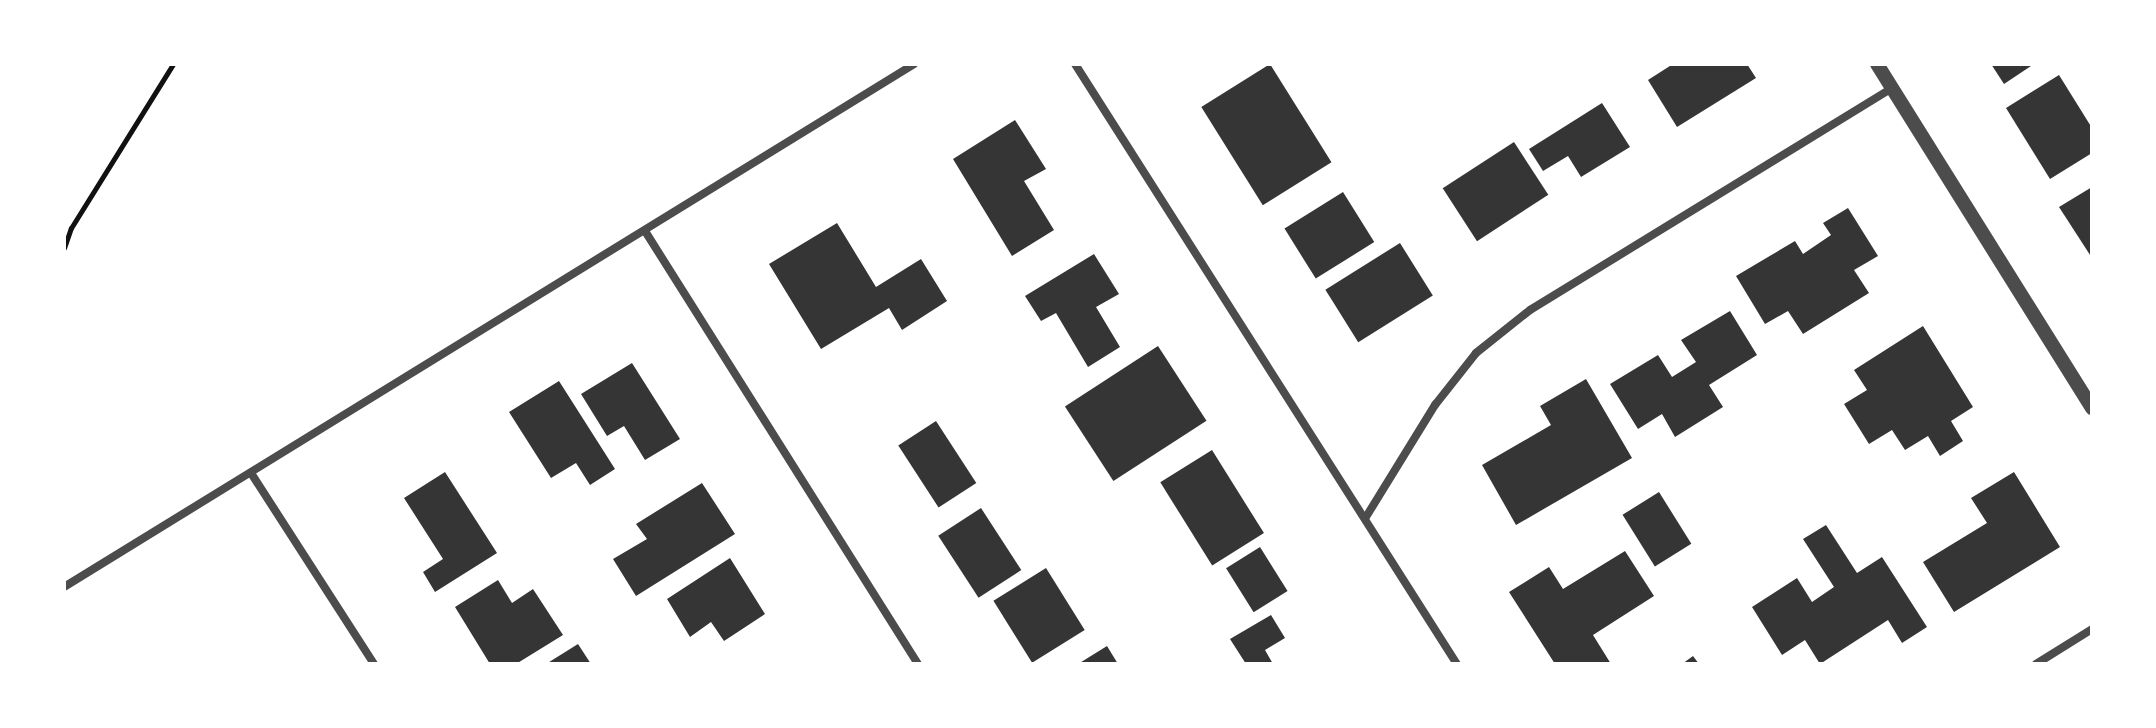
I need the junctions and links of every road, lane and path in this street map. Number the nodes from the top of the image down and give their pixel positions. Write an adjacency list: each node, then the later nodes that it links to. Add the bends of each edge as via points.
1 (173, 64): 7 (path, via 71,228)
2 (914, 64): 6 (street)
3 (1075, 64): 10 (street)
4 (1877, 64): 5 (street)
5 (1892, 88): 8 (street); 10 (street, via 1530,310 1476,353 1435,405)
6 (645, 231): 9 (street); 14 (street)
7 (64, 248)
8 (2092, 408)
9 (251, 473): 11 (street); 13 (street)
10 (1366, 517): 15 (street)
11 (64, 587)
12 (2092, 629): 16 (street)
13 (374, 664)
14 (918, 664)
15 (1457, 664)
16 (2036, 664)

